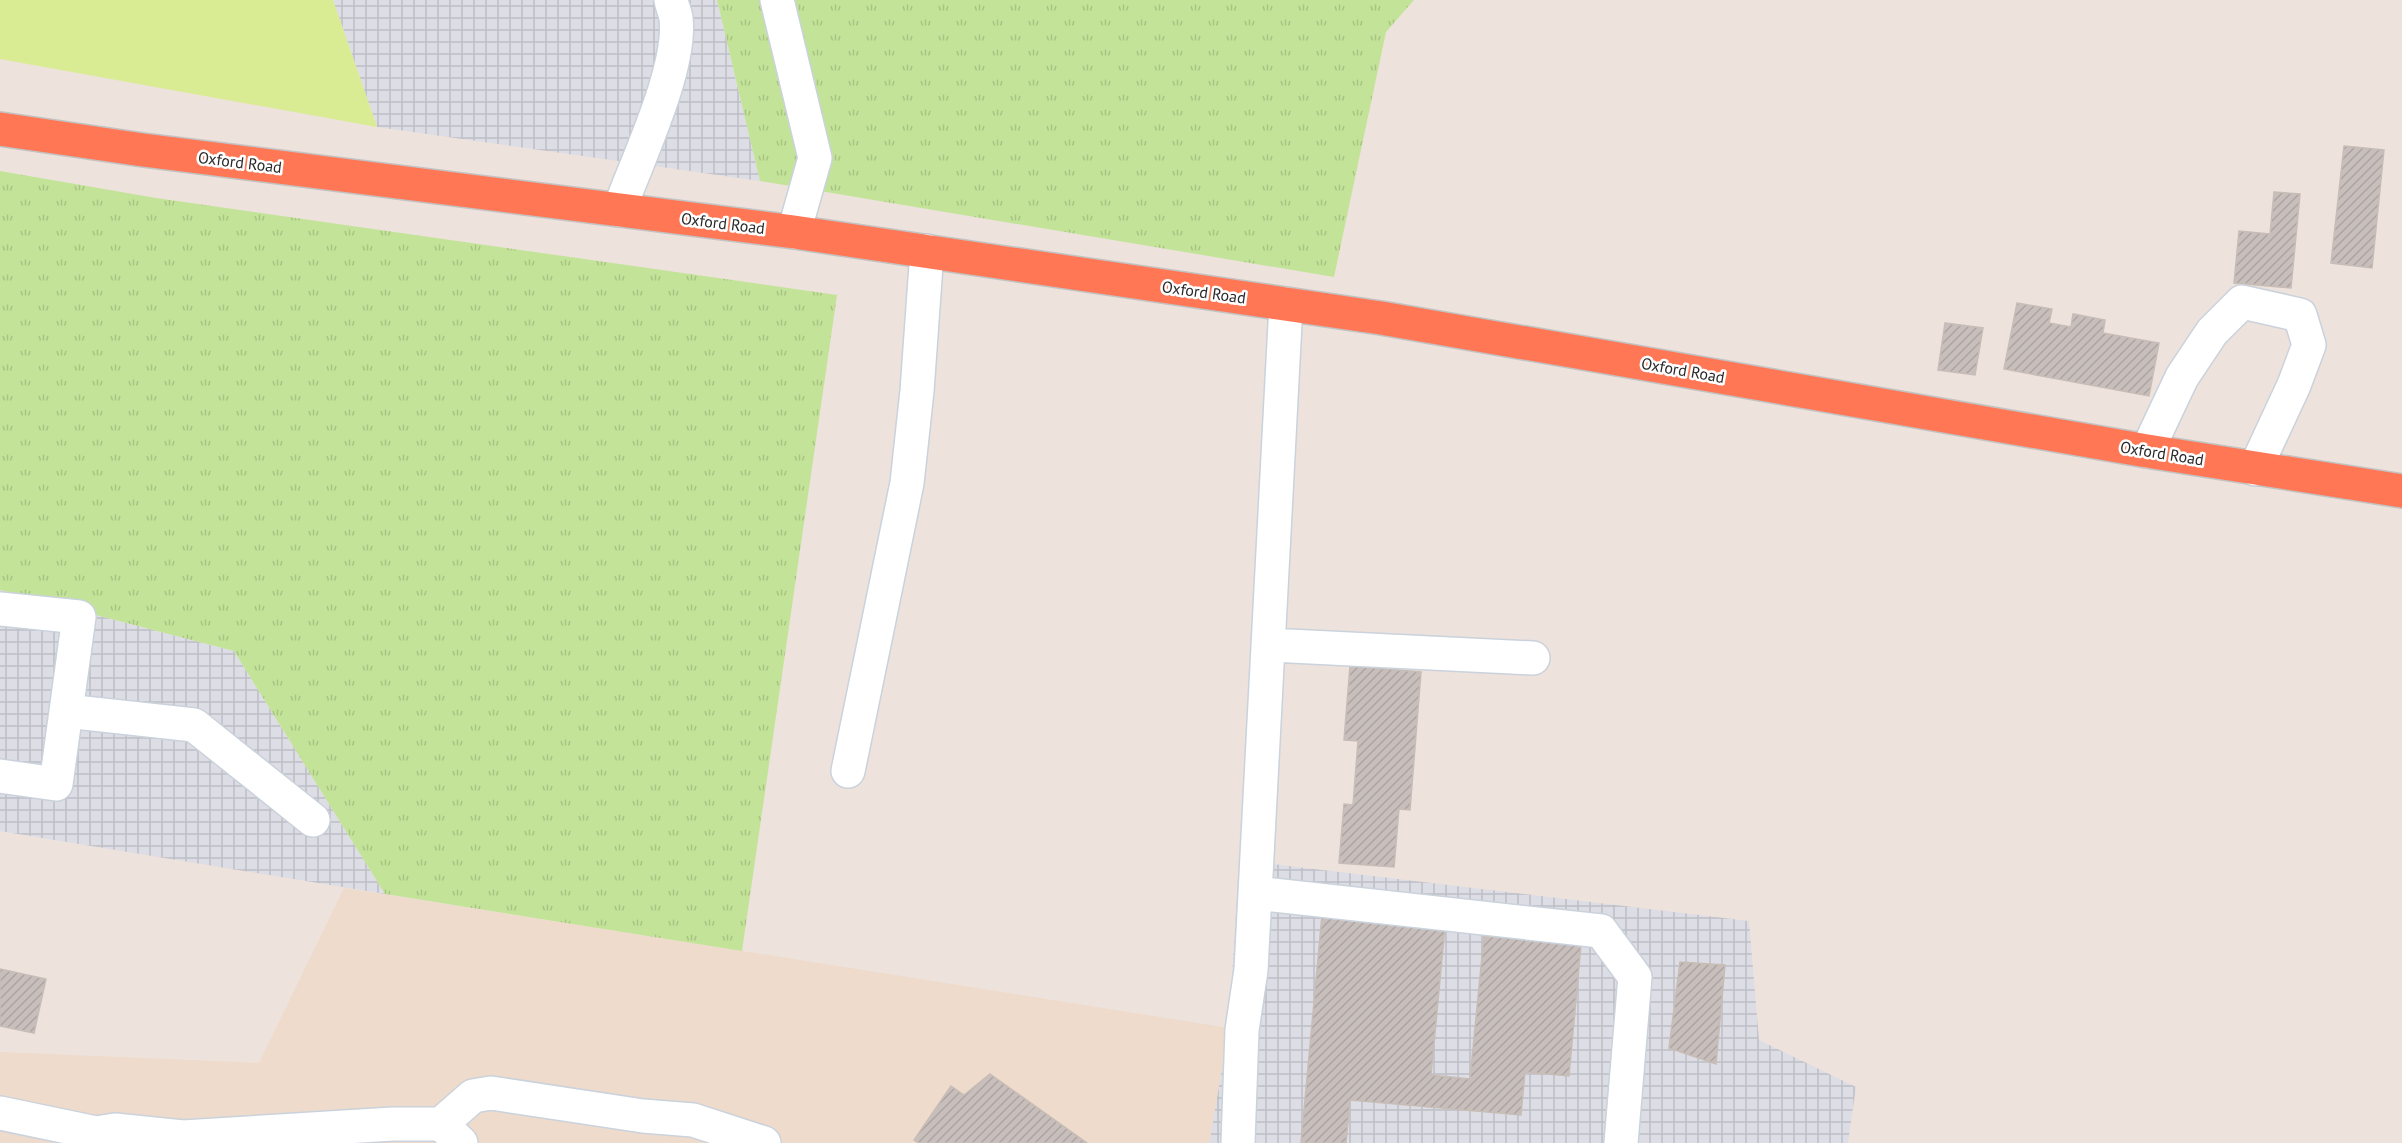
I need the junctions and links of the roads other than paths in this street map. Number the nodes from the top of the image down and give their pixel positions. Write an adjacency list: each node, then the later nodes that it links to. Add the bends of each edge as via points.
1 (671, 0): 4 (lane, via 676,18 674,54)
2 (777, 0): 5 (lane, via 815,158)
3 (0, 129): 4 (highway, Oxford Road)
4 (619, 210): 5 (highway, Oxford Road)
5 (794, 232): 6 (highway, Oxford Road)
6 (927, 251): 7 (highway, Oxford Road); 15 (lane, via 907,483)
7 (1286, 304): 8 (highway, Oxford Road); 12 (lane)
8 (2147, 451): 9 (highway, Oxford Road); 9 (lane, via 2181,377 2212,332 2242,302 2300,315 2310,345)
9 (2255, 469): 10 (highway, Oxford Road)
10 (2402, 491)
11 (0, 609): 14 (lane, via 79,617)
12 (1268, 645): 13 (lane); 18 (lane)
13 (1533, 658)
14 (66, 711): 16 (lane, via 56,784); 17 (lane, via 194,725)
15 (848, 771)
16 (0, 776)
17 (313, 820)
18 (1255, 893): 22 (lane, via 1251,970 1242,1030); 23 (lane, via 1601,931 1635,977)
19 (0, 1113): 20 (lane, via 96,1133 115,1130 183,1137 393,1124)
20 (451, 1134): 21 (lane, via 473,1096 491,1093 693,1120)
21 (764, 1143)
22 (1238, 1143)
23 (1621, 1143)

